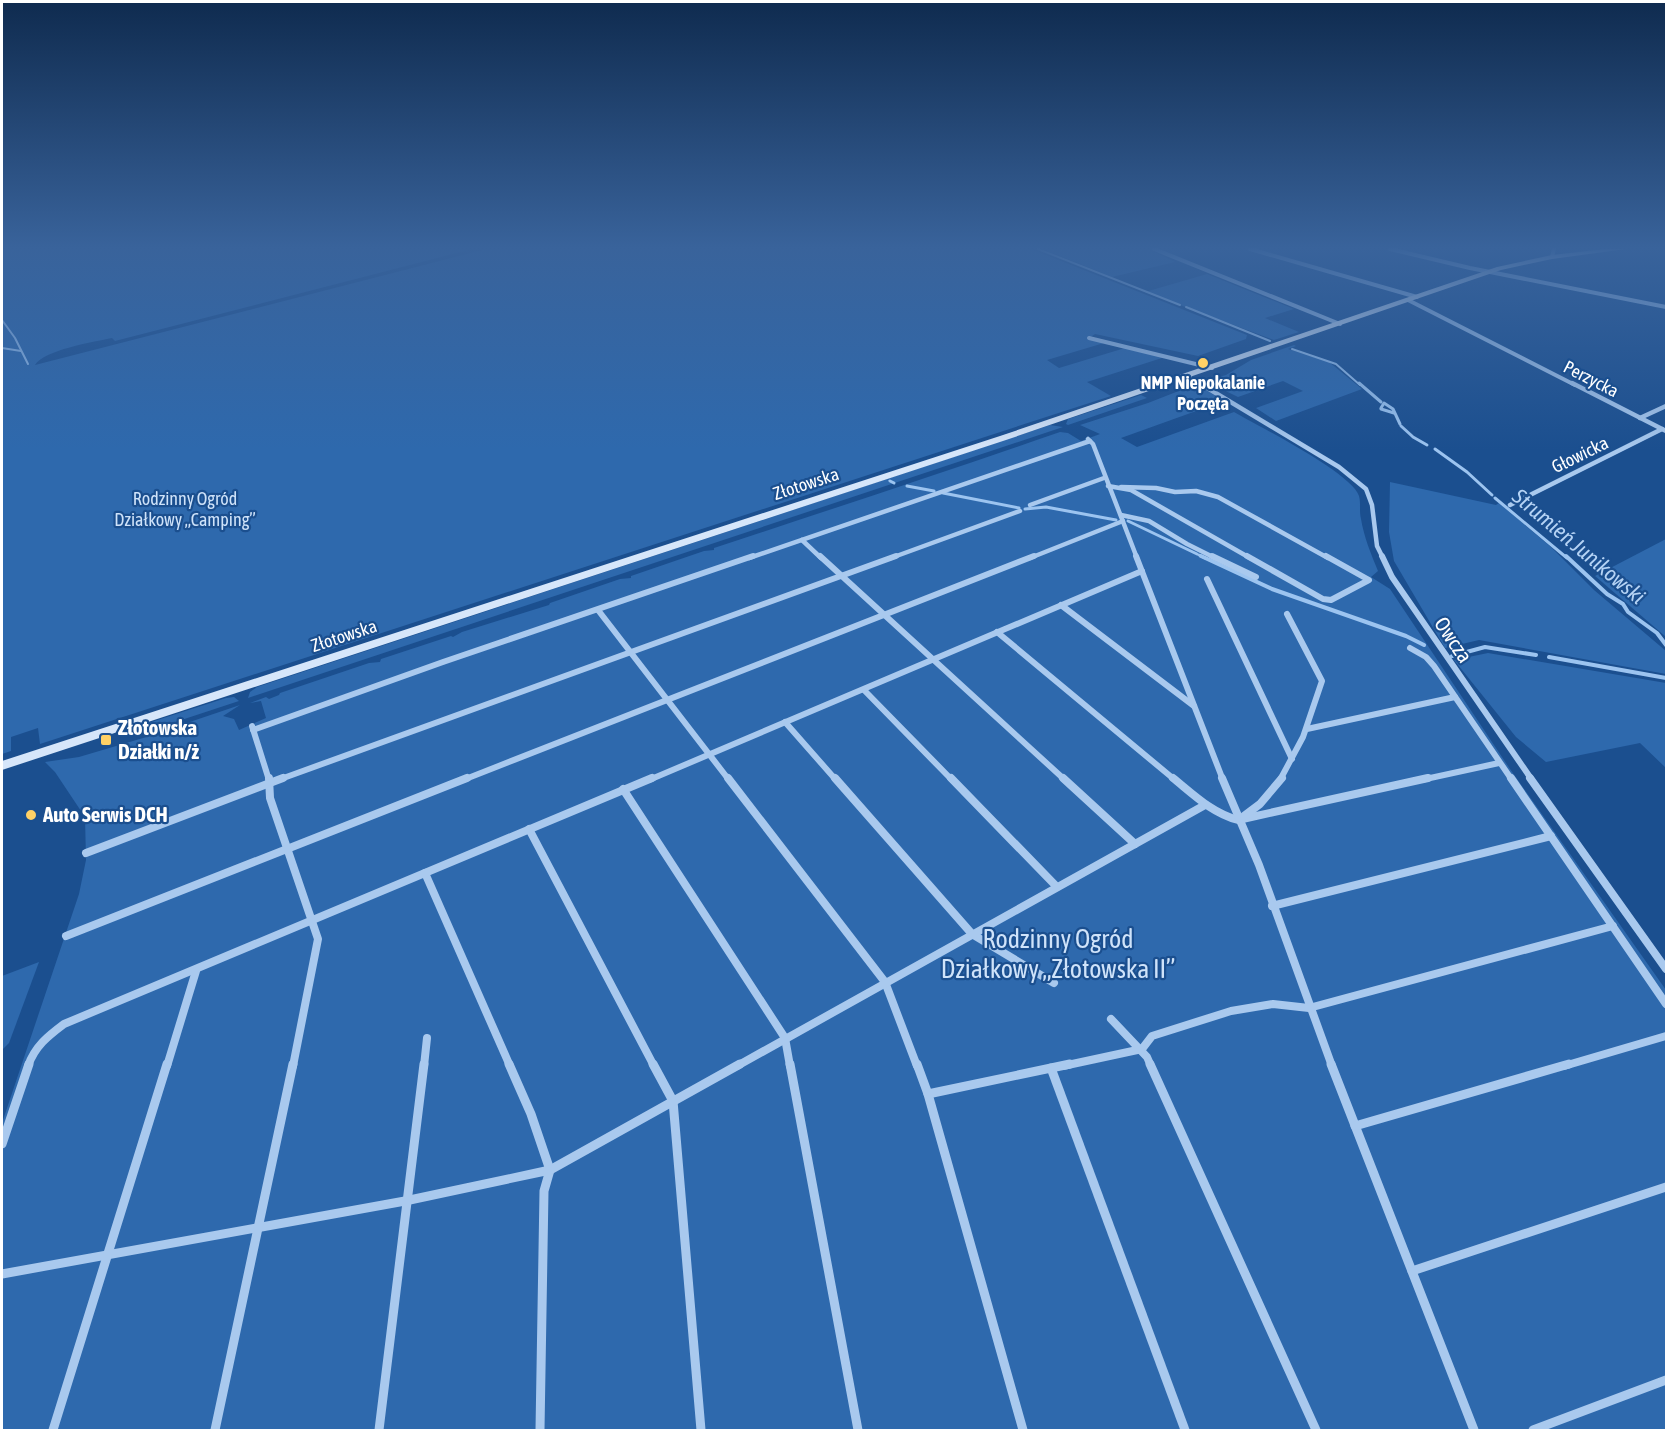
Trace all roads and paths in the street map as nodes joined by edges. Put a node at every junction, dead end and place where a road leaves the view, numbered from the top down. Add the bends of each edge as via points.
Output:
1 (1319, 316) edge
2 (1363, 316) edge
3 (1439, 316) edge
4 (1340, 324) junction
5 (1089, 338) dead end
6 (1212, 368) junction
7 (1187, 376) junction
8 (1666, 406) edge
9 (1640, 418) junction
10 (1664, 430) edge
11 (1106, 482) junction
12 (1121, 487) junction
13 (1510, 504) dead end
14 (1030, 505) dead end
15 (1020, 511) dead end
16 (1122, 518) junction
17 (802, 540) junction
18 (1142, 571) junction
19 (840, 575) junction
20 (1256, 577) dead end
21 (1207, 579) dead end
22 (1369, 580) junction
23 (1376, 580) dead end
24 (1060, 605) junction
25 (598, 610) junction
26 (1287, 614) dead end
27 (884, 615) junction
28 (997, 632) junction
29 (1410, 648) dead end
30 (632, 653) junction
31 (933, 659) junction
32 (864, 690) junction
33 (1455, 697) junction
34 (667, 699) junction
35 (1194, 706) junction
36 (785, 722) junction
37 (1307, 729) junction
38 (709, 753) junction
39 (1292, 759) junction
40 (1499, 763) junction
41 (2, 766) edge
42 (270, 783) junction
43 (623, 789) junction
44 (1205, 805) junction
45 (1238, 820) junction
46 (529, 829) junction
47 (1551, 836) junction
48 (1135, 844) junction
49 (288, 849) junction
50 (86, 853) dead end
51 (425, 873) junction
52 (1057, 887) junction
53 (1272, 906) junction
54 (311, 921) junction
55 (1613, 926) junction
56 (972, 934) junction
57 (66, 936) dead end
58 (1666, 969) edge
59 (196, 971) junction
60 (885, 982) junction
61 (1054, 983) dead end
62 (1666, 1004) edge
63 (1309, 1008) junction
64 (1112, 1019) dead end
65 (1666, 1036) edge
66 (427, 1038) dead end
67 (785, 1038) junction
68 (1142, 1049) junction
69 (1051, 1068) junction
70 (928, 1094) junction
71 (674, 1101) junction
72 (1355, 1125) junction
73 (2, 1144) edge
74 (550, 1170) junction
75 (1666, 1187) edge
76 (405, 1201) junction
77 (259, 1227) junction
78 (107, 1256) junction
79 (1412, 1271) junction
80 (2, 1274) edge
81 (1666, 1380) edge
82 (53, 1431) edge
83 (215, 1431) edge
84 (379, 1431) edge
85 (540, 1431) edge
86 (702, 1431) edge
87 (858, 1431) edge
88 (1023, 1431) edge
89 (1185, 1431) edge
90 (1316, 1431) edge
91 (1474, 1431) edge
92 (1533, 1431) edge

1 - 4 street
2 - 4 street, Złotowska
3 - 9 street, Perzycka
4 - 6 street, Złotowska
5 - 6 street
6 - 7 street, Złotowska
7 - 41 street, Złotowska
7 - 58 street, Owcza via 1328,460 1366,489 1372,504 1377,546 1392,577 1480,709
8 - 9 street
9 - 10 street, Perzycka
10 - 13 street, Głowicka
11 - 12 street
11 - 14 street
11 - 16 street
11 - 17 street via 1089,440
12 - 22 street via 1196,491 1218,497
12 - 22 street via 1323,599 1331,600
15 - 19 street
16 - 18 street
16 - 20 street via 1149,521
16 - 27 street
17 - 19 street
17 - 25 street
18 - 24 street
18 - 35 street
19 - 27 street
19 - 30 street
21 - 39 street
22 - 23 street
24 - 28 street
24 - 35 street
25 - 30 street
25 - 42 street via 252,728
26 - 37 street via 1322,681
27 - 31 street
27 - 34 street
28 - 31 street
28 - 44 street
29 - 33 street via 1426,657
30 - 34 street
30 - 42 street
31 - 32 street
31 - 48 street
32 - 36 street
32 - 52 street
33 - 37 street
33 - 40 street
34 - 38 street
34 - 49 street
35 - 45 street
36 - 38 street
36 - 56 street
37 - 39 street
38 - 43 street
38 - 60 street
39 - 45 street via 1288,772 1254,810
40 - 45 street
40 - 47 street
42 - 49 street via 270,798
42 - 50 street
43 - 46 street
43 - 67 street
44 - 45 street
44 - 48 street
45 - 53 street
46 - 51 street
46 - 71 street
47 - 53 street
47 - 55 street
48 - 52 street
49 - 54 street
49 - 57 street
51 - 54 street
51 - 74 street via 531,1114
52 - 56 street
53 - 63 street
54 - 59 street
54 - 77 street via 318,939
55 - 62 street
55 - 63 street
56 - 60 street
56 - 61 street
59 - 73 street via 64,1024 44,1039 33,1053
59 - 78 street
60 - 67 street
60 - 70 street
63 - 68 street via 1273,1004 1231,1011 1152,1036
63 - 72 street
64 - 68 street
65 - 72 street
66 - 76 street
67 - 71 street
67 - 87 street
68 - 69 street
68 - 90 street
69 - 70 street
69 - 89 street
70 - 88 street
71 - 74 street
71 - 86 street
72 - 79 street
74 - 76 street
74 - 85 street via 544,1191
75 - 79 street
76 - 77 street
76 - 84 street
77 - 78 street
77 - 83 street
78 - 80 street
78 - 82 street
79 - 91 street
81 - 92 street

